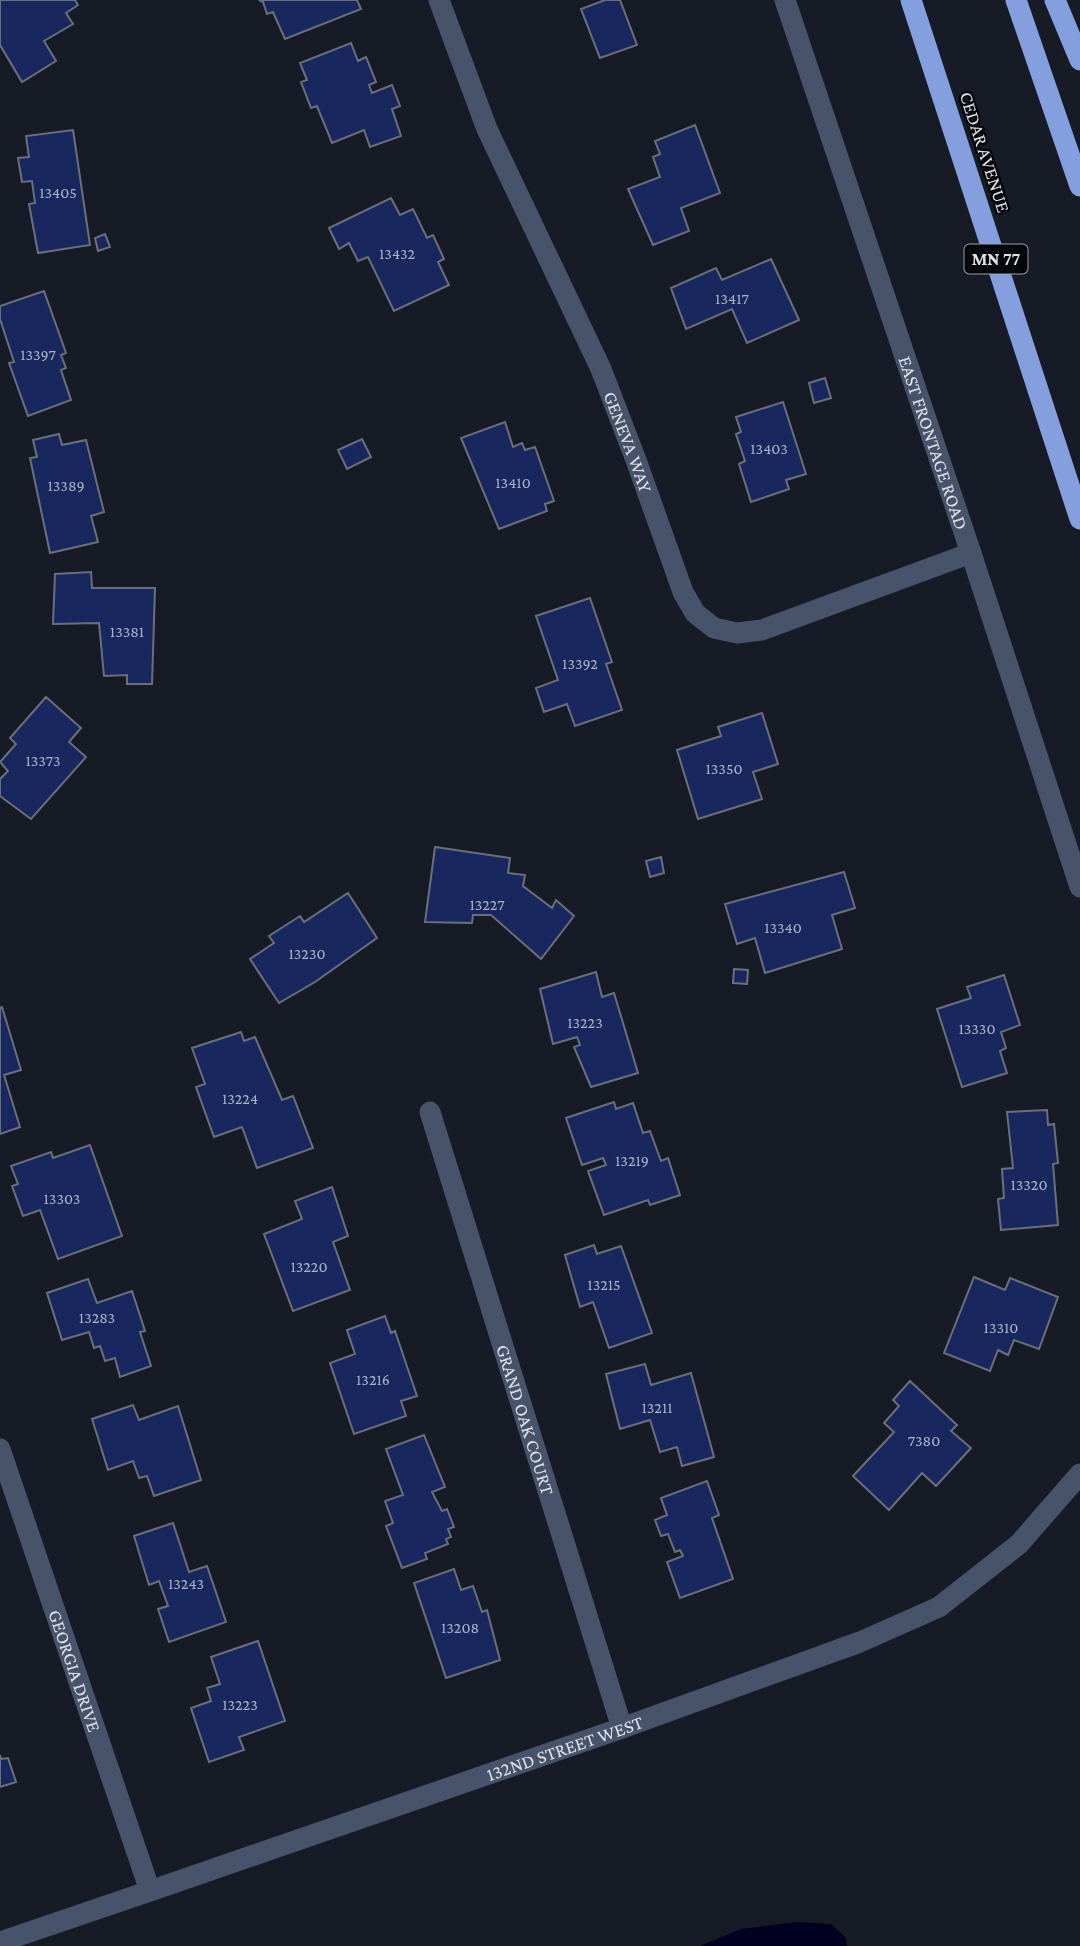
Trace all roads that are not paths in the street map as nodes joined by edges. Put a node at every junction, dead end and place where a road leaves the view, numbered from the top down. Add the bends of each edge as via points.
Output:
1 (439, 0) edge
2 (785, 0) edge
3 (911, 0) edge
4 (1016, 0) edge
5 (1055, 0) edge
6 (1080, 60) edge
7 (1080, 187) edge
8 (1080, 519) edge
9 (971, 553) junction
10 (1080, 887) edge
11 (430, 1112) dead end
12 (0, 1449) edge
13 (1080, 1474) edge
14 (622, 1728) junction
15 (150, 1891) junction
16 (11, 1941) edge

1 - 9 street, GENEVA WAY via 487,129 601,369 683,592 695,613 714,628 737,633 762,630
2 - 9 street, EAST FRONTAGE ROAD
3 - 8 highway, CEDAR AVENUE / MN 77
4 - 7 highway
5 - 6 highway
9 - 10 street, EAST FRONTAGE ROAD
11 - 14 street, GRAND OAK COURT
12 - 15 street, GEORGIA DRIVE
13 - 14 street, 132ND STREET WEST via 1019,1544 939,1607 860,1642
14 - 15 street, 132ND STREET WEST
15 - 16 street, 132ND STREET WEST

